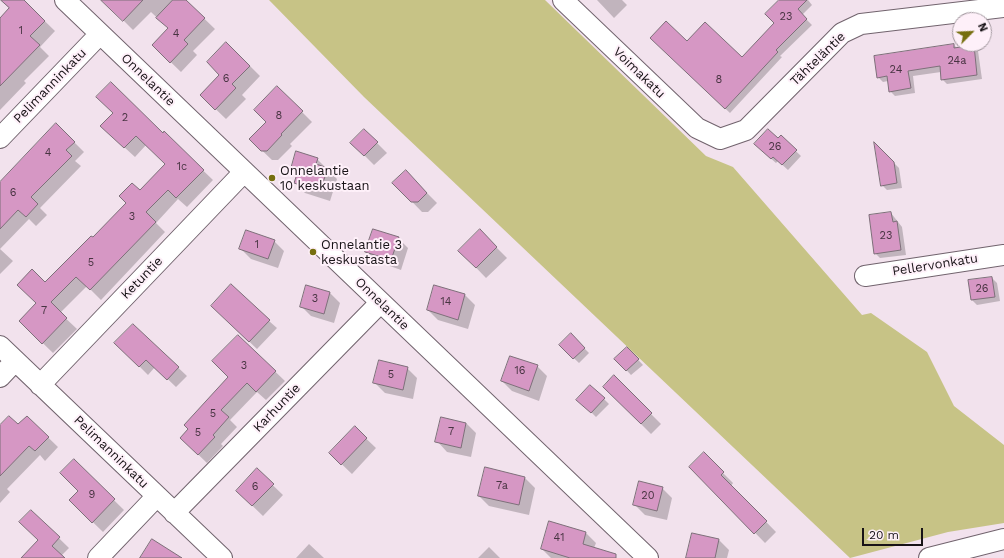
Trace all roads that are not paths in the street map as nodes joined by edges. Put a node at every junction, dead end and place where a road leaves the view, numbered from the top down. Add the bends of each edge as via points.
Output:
1 (65, 0) edge
2 (563, 0) edge
3 (1004, 7) edge
4 (100, 34) junction
5 (0, 138) edge
6 (720, 139) joint
7 (244, 172) junction
8 (1004, 254) edge
9 (865, 276) dead end
10 (380, 303) junction
11 (0, 346) edge
12 (15, 361) junction
13 (0, 377) edge
14 (40, 385) junction
15 (157, 496) junction
16 (174, 513) junction
17 (1004, 539) edge
18 (98, 558) edge
19 (222, 558) edge
20 (648, 558) edge
21 (929, 558) edge

1 - 4 street, Onnelantie
2 - 6 street, Voimakatu via 697,128
3 - 6 street, Tähteläntie via 861,24 842,32 746,130
4 - 5 street, Pelimanninkatu
4 - 7 street, Onnelantie
7 - 10 street, Onnelantie
7 - 14 street, Ketuntie
8 - 9 street, Pellervonkatu
10 - 16 street, Karhuntie
10 - 20 street, Onnelantie
11 - 12 street, Pelimanninkatu
12 - 13 street
12 - 14 street, Pelimanninkatu
14 - 15 street, Pelimanninkatu
15 - 16 street, Pelimanninkatu
15 - 18 street
16 - 19 street, Pelimanninkatu
17 - 21 street

